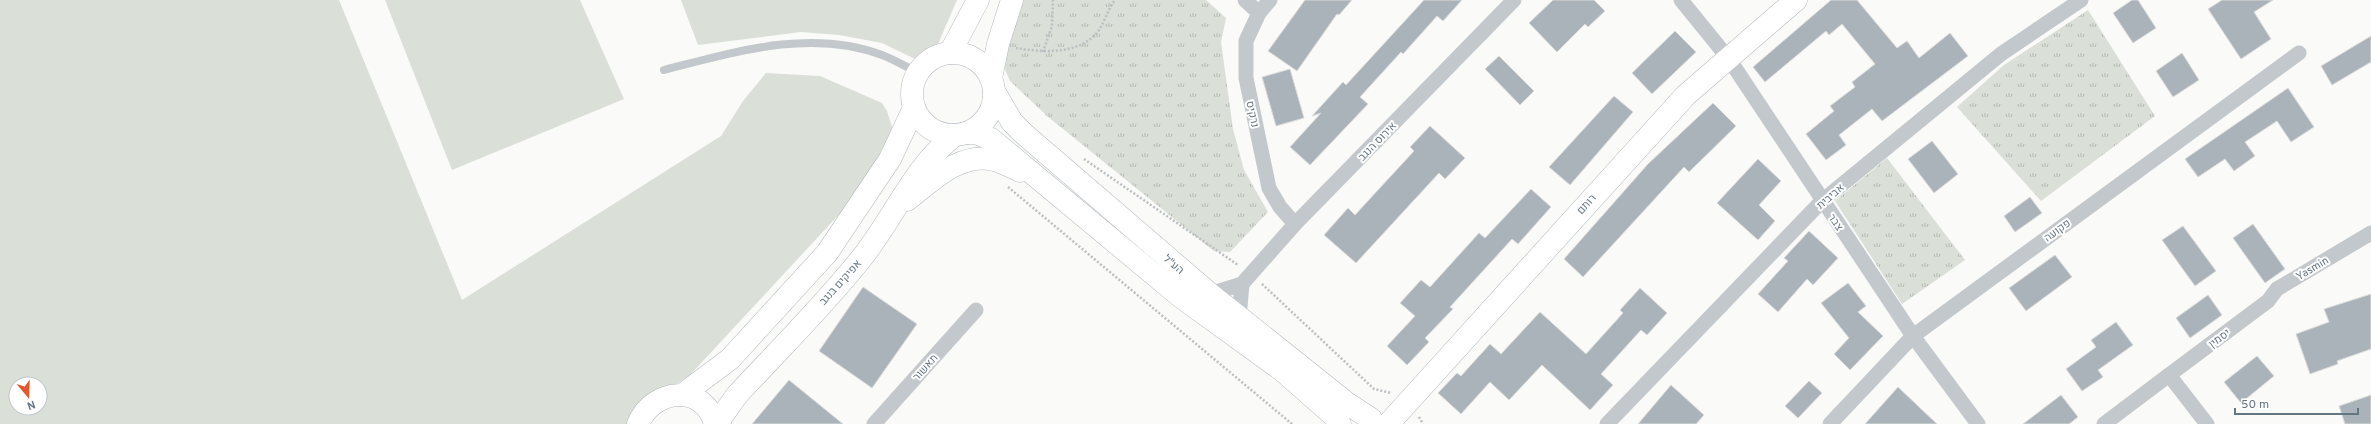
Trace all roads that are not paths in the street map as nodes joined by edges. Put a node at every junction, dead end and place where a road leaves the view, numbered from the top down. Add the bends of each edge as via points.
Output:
1 (978, 0) edge
2 (1012, 0) edge
3 (1245, 0) edge
4 (1270, 0) edge
5 (1514, 0) edge
6 (1681, 0) edge
7 (1796, 0) edge
8 (2081, 0) edge
9 (1259, 13) junction
10 (950, 53) junction
11 (2299, 53) dead end
12 (1729, 59) junction
13 (664, 70) dead end
14 (918, 72) junction
15 (993, 85) junction
16 (914, 108) junction
17 (961, 134) junction
18 (1046, 183) junction
19 (1822, 201) junction
20 (898, 207) junction
21 (1295, 224) junction
22 (2367, 239) edge
23 (1247, 279) junction
24 (1210, 294) junction
25 (2268, 301) joint
26 (976, 310) dead end
27 (1239, 318) junction
28 (1913, 336) junction
29 (2169, 375) junction
30 (682, 395) junction
31 (1378, 422) edge
32 (638, 424) edge
33 (715, 424) edge
34 (719, 424) edge
35 (874, 424) edge
36 (1340, 424) edge
37 (1607, 424) edge
38 (1830, 424) edge
39 (1978, 424) edge
40 (2104, 424) edge
41 (2207, 424) edge

1 - 10 street
2 - 15 street via 998,44
3 - 9 street
4 - 9 street, נרקיס
5 - 21 street, אירוס הנגב
6 - 12 street, צבר
7 - 12 street, רותם
8 - 19 street, אביבית via 2001,54
9 - 21 street, נרקיס via 1246,41 1246,78 1269,188 1280,207
10 - 14 street via 938,56
10 - 15 street via 975,59 984,67
11 - 28 street, פקועה
12 - 19 street, צבר
12 - 31 street, רותם via 1686,95 1410,398
13 - 14 lane via 742,50 816,43 843,45 881,55
14 - 16 street via 913,84
15 - 17 street via 993,104 988,117 978,127
15 - 24 street, הע"ל via 1012,122 1024,134
16 - 17 street via 920,119 930,128 942,134
16 - 30 street via 890,159 827,253 730,359
17 - 18 street, הע"ל via 976,133 991,139
17 - 20 street, אפיקים בנגב via 938,148 917,175
18 - 20 street via 993,159 965,161 952,167
18 - 36 street, הע"ל via 1180,297 1283,371
19 - 28 street, צבר
19 - 37 street, אביבית
20 - 34 street, אפיקים בנגב via 860,260 737,395
21 - 23 street, אירוס הנגב
22 - 25 street, Yasmin via 2277,289
23 - 24 street
23 - 27 street
24 - 27 street, הע"ל
25 - 29 street, יסמין
26 - 35 street, תאשור
27 - 31 street, הע"ל via 1348,404
28 - 38 street, פקועה
28 - 39 street, צבר
29 - 40 street, יסמין
29 - 41 street
30 - 32 street via 659,399 642,414
30 - 33 street via 695,399 706,407

